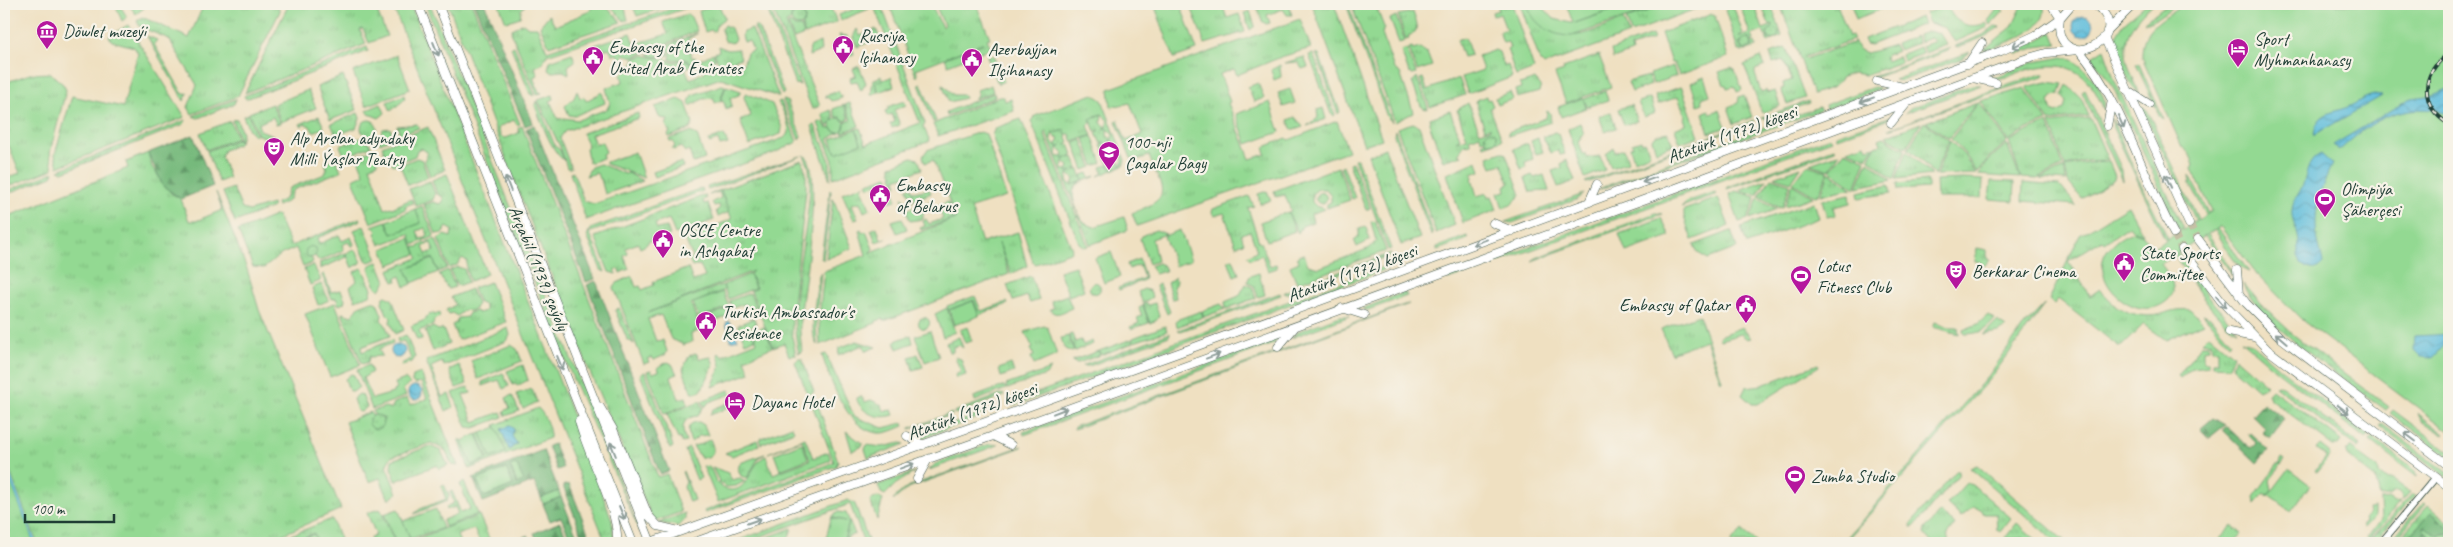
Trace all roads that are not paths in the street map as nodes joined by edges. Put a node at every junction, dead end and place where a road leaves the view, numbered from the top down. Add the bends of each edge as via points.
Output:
1 (418, 4) edge
2 (438, 4) edge
3 (2051, 4) edge
4 (2072, 4) edge
5 (2094, 4) edge
6 (2134, 4) edge
7 (2060, 18) junction
8 (2106, 34) junction
9 (1982, 43) dead end
10 (2079, 50) junction
11 (1968, 64) junction
12 (1973, 78) junction
13 (1877, 82) dead end
14 (1996, 83) dead end
15 (1903, 87) junction
16 (2126, 90) junction
17 (2112, 100) junction
18 (1908, 101) junction
19 (2149, 104) dead end
20 (1891, 123) dead end
21 (2107, 126) dead end
22 (1597, 184) dead end
23 (1589, 202) junction
24 (1493, 223) dead end
25 (2189, 224) tunnel mouth
26 (1512, 230) junction
27 (2174, 234) tunnel mouth
28 (2198, 239) tunnel mouth
29 (2182, 248) tunnel mouth
30 (2237, 270) dead end
31 (2240, 295) junction
32 (1342, 308) junction
33 (1364, 316) dead end
34 (1296, 326) junction
35 (2229, 332) dead end
36 (2254, 337) junction
37 (1278, 347) dead end
38 (589, 390) junction
39 (574, 399) junction
40 (907, 436) dead end
41 (993, 436) junction
42 (923, 445) junction
43 (1011, 445) dead end
44 (928, 459) junction
45 (2449, 466) edge
46 (2436, 477) junction
47 (917, 479) dead end
48 (2449, 487) edge
49 (682, 531) junction
50 (617, 543) edge
51 (633, 543) edge
52 (650, 543) edge
53 (692, 543) edge
54 (2381, 543) edge

1 -> 39 main road, Arçabil (1939) şaýoly
38 -> 2 main road, Arçabil (1939) şaýoly
3 - 7 main road
4 - 7 main road, Atatürk (1972) köçesi
5 - 8 main road via 2105,15
6 - 8 main road
7 - 10 main road via 2064,41
7 -> 11 main road, Atatürk (1972) köçesi via 2017,45
8 - 10 main road, Atatürk (1972) köçesi via 2094,48
8 - 16 main road
9 - 11 main road
10 - 12 main road, Atatürk (1972) köçesi via 2036,55
10 - 17 main road
11 - 15 main road, Atatürk (1972) köçesi
12 - 14 main road
12 - 18 main road, Atatürk (1972) köçesi
13 - 15 main road
15 -> 23 main road, Atatürk (1972) köçesi
16 - 19 main road
25 -> 16 main road
17 - 21 main road
17 -> 27 main road
18 - 20 main road
18 - 32 main road, Atatürk (1972) köçesi
22 - 23 main road
23 - 26 main road, Atatürk (1972) köçesi
24 - 26 main road
26 -> 42 main road, Atatürk (1972) köçesi
28 - 31 main road
29 -> 36 main road via 2216,296
30 - 31 main road
45 -> 31 main road via 2305,358 2261,319
32 - 33 main road
32 - 34 main road, Atatürk (1972) köçesi
34 - 37 main road
41 -> 34 main road, Atatürk (1972) köçesi
35 - 36 main road
36 -> 46 main road via 2290,369
38 - 49 main road via 613,429 648,515 658,526
52 -> 38 main road, Arçabil (1939) şaýoly
39 - 50 main road via 583,437 616,522
39 -> 51 main road, Arçabil (1939) şaýoly
40 - 42 main road
41 - 43 main road
41 - 44 main road, Atatürk (1972) köçesi
42 - 49 main road, Atatürk (1972) köçesi
44 - 47 main road
53 -> 44 main road, Atatürk (1972) köçesi
46 - 48 main road
46 - 54 street
49 - 52 main road, Atatürk (1972) köçesi

